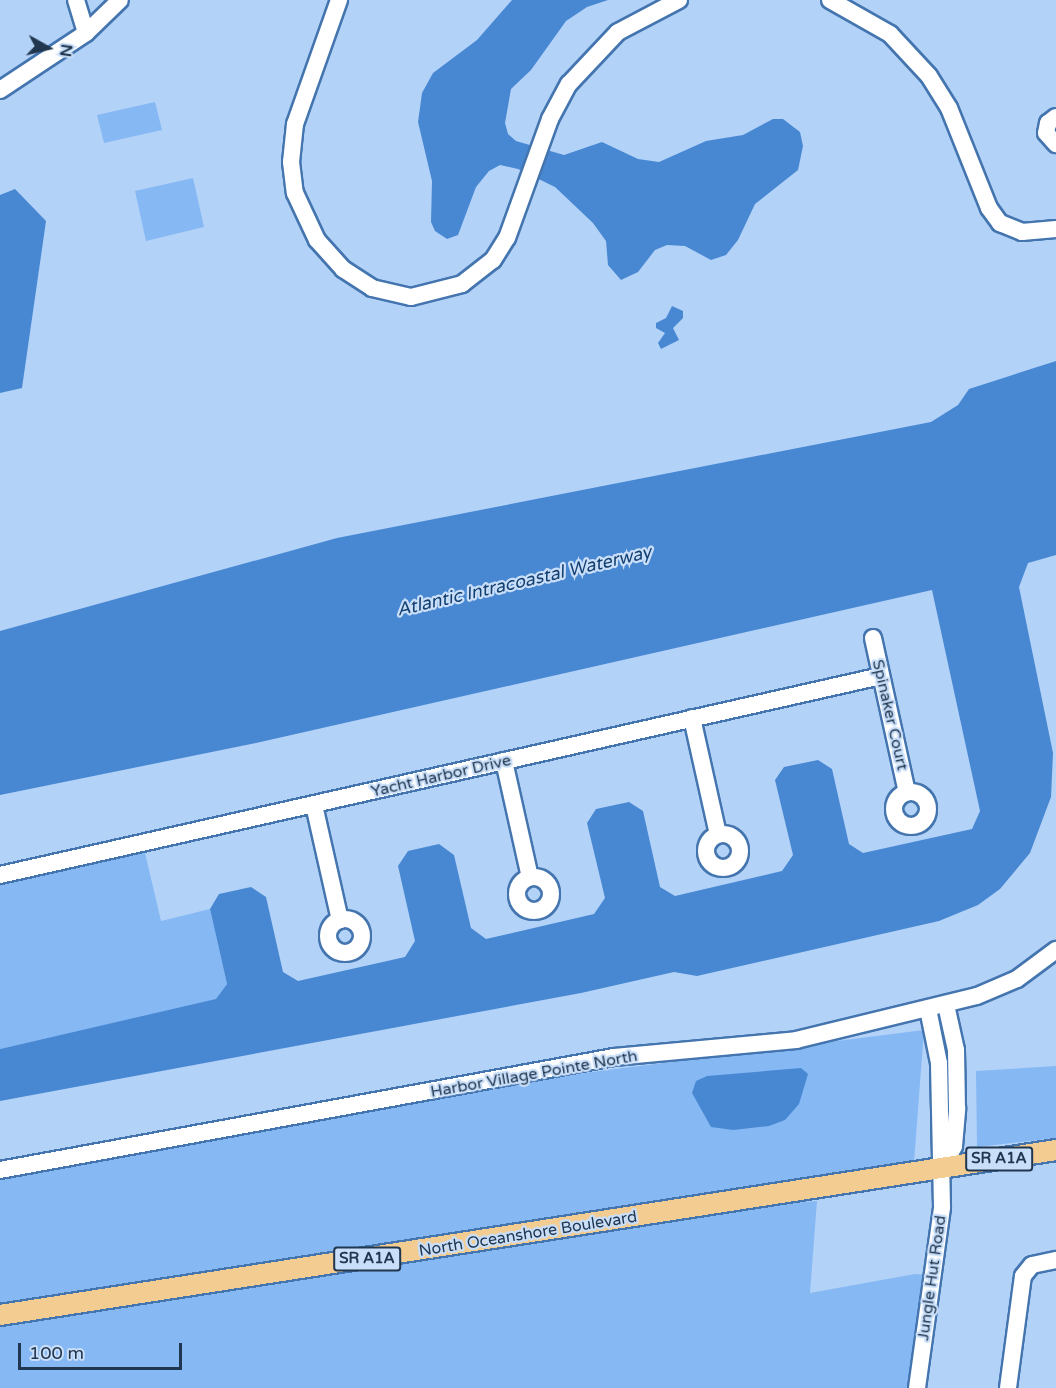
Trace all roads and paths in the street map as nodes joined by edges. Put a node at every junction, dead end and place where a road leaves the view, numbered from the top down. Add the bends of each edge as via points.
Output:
1 (76, 0) edge
2 (120, 0) edge
3 (339, 0) edge
4 (679, 0) edge
5 (830, 0) edge
6 (86, 33) junction
7 (0, 90) edge
8 (1056, 117) edge
9 (1056, 144) edge
10 (1056, 229) edge
11 (873, 638) dead end
12 (881, 676) junction
13 (692, 718) junction
14 (504, 761) junction
15 (907, 792) dead end
16 (314, 805) junction
17 (718, 834) dead end
18 (0, 874) edge
19 (530, 877) dead end
20 (340, 920) dead end
21 (1056, 950) edge
22 (946, 1005) junction
23 (928, 1009) junction
24 (1056, 1150) edge
25 (942, 1168) junction
26 (0, 1170) edge
27 (1056, 1260) edge
28 (0, 1315) edge
29 (917, 1388) edge
30 (1008, 1388) edge

1 - 6 street
2 - 6 street
3 - 4 street via 301,105 291,153 301,209 331,258 354,278 381,291 411,297 448,290 476,276 498,254 562,94 603,45 634,22
5 - 10 street via 890,34 926,71 949,108 989,208 1000,223 1022,232
6 - 7 street
8 - 9 street via 1048,123 1046,133
11 - 12 street, Spinaker Court
12 - 13 street, Yacht Harbor Drive
12 - 15 street, Spinaker Court
13 - 14 street, Yacht Harbor Drive
13 - 17 street
14 - 16 street, Yacht Harbor Drive
14 - 19 street
16 - 18 street, Yacht Harbor Drive
16 - 20 street
21 - 22 street, Harbor Village Pointe North via 1005,985
22 - 23 street, Harbor Village Pointe North
22 - 25 street via 956,1050 957,1108 954,1146
23 - 25 street, Jungle Hut Road via 938,1053
23 - 26 street, Harbor Village Pointe North via 796,1040 615,1058
24 - 25 main road, North Oceanshore Boulevard / SR A1A
25 - 28 main road, North Oceanshore Boulevard / SR A1A
25 - 29 street, Jungle Hut Road via 942,1207
27 - 30 street via 1026,1269

